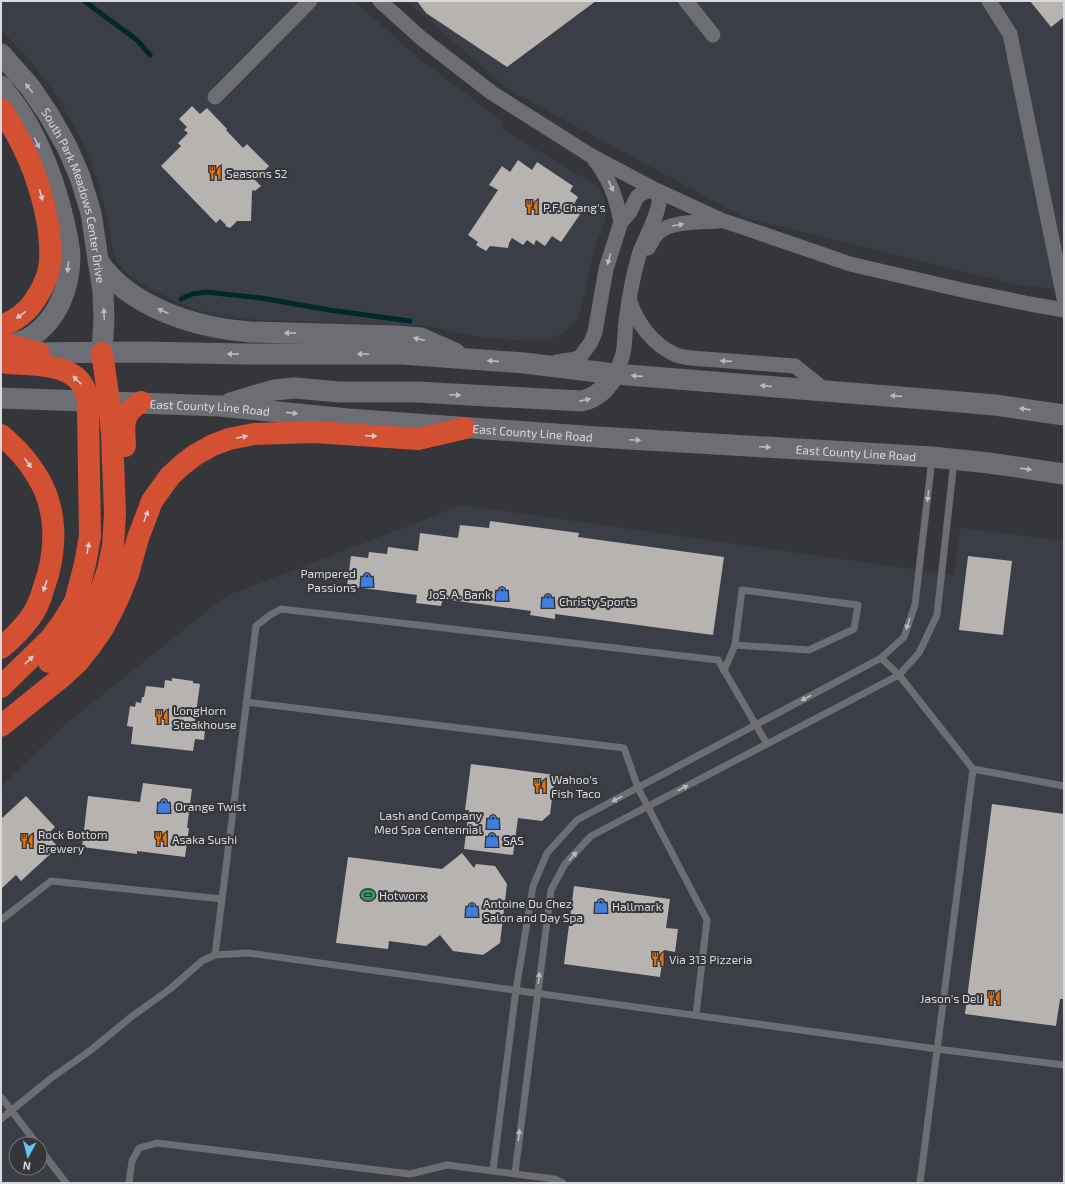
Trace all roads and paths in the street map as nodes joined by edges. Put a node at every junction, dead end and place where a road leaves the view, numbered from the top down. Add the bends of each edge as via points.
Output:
1 (310, 1) edge
2 (380, 1) edge
3 (686, 1) edge
4 (989, 1) edge
5 (713, 35) dead end
6 (1, 54) edge
7 (1, 86) edge
8 (215, 97) dead end
9 (1, 109) edge
10 (590, 155) junction
11 (654, 190) junction
12 (721, 220) junction
13 (620, 222) junction
14 (98, 261) junction
15 (635, 271) junction
16 (1064, 298) edge
17 (629, 299) junction
18 (1064, 310) edge
19 (3, 346) edge
20 (102, 352) junction
21 (39, 353) joint
22 (468, 359) junction
23 (524, 363) junction
24 (615, 374) junction
25 (826, 391) junction
26 (1, 398) edge
27 (88, 400) junction
28 (109, 401) junction
29 (142, 402) junction
30 (220, 406) junction
31 (1064, 415) edge
32 (465, 428) junction
33 (1, 436) edge
34 (932, 457) junction
35 (954, 460) junction
36 (1064, 474) edge
37 (735, 645) junction
38 (1, 648) edge
39 (881, 658) junction
40 (724, 671) junction
41 (899, 675) junction
42 (3, 699) edge
43 (246, 702) junction
44 (756, 725) junction
45 (1, 726) edge
46 (766, 744) junction
47 (974, 769) junction
48 (1064, 786) edge
49 (638, 788) junction
50 (647, 807) junction
51 (222, 899) junction
52 (1, 920) edge
53 (215, 955) junction
54 (516, 990) junction
55 (537, 993) junction
56 (696, 1015) junction
57 (938, 1049) junction
58 (1064, 1065) edge
59 (1, 1098) edge
60 (12, 1111) junction
61 (1, 1119) edge
62 (31, 1136) edge
63 (48, 1159) edge
64 (492, 1170) junction
65 (514, 1174) junction
66 (66, 1183) edge
67 (129, 1183) edge
68 (563, 1183) edge
69 (920, 1183) edge

1 - 8 street
2 - 10 street via 421,38 492,93
3 - 5 street
4 - 16 street via 1010,34
14 -> 6 main road, South Park Meadows Center Drive via 91,213 67,147 49,115
7 -> 19 main road, South Park Meadows Center Drive via 21,112 49,169 59,198 70,255 65,287 55,313 31,336
9 -> 19 highway via 34,170 43,198 50,241 48,273 42,291 25,312 8,324
10 - 11 street
10 -> 13 street via 610,183 616,198
11 - 12 street
11 - 13 street via 638,196 630,212
11 - 15 street via 659,203
15 -> 12 street via 654,237 665,228 691,222
12 - 18 street via 850,264
13 -> 23 street via 606,269 591,342 576,359
20 -> 14 main road, South Park Meadows Center Drive via 103,292
22 -> 14 main road via 421,338 234,331 201,325 138,298 117,283
15 - 17 street
17 - 24 street via 624,349
25 -> 17 street via 795,366 678,356 662,348 645,330 632,310
19 - 21 highway
27 -> 19 highway via 81,383 74,376 49,366 8,363
20 - 21 main road
22 -> 20 main road via 402,354
20 - 28 highway
23 -> 22 main road
23 - 24 main road
25 -> 24 main road
30 -> 24 main road via 274,390 295,388 581,401 598,395
31 -> 25 main road via 995,405
26 - 27 main road, East County Line Road
27 - 28 main road, East County Line Road
42 -> 27 highway via 62,623 75,602 90,536
28 - 29 main road, East County Line Road
28 - 42 highway via 115,513 113,546 101,590 83,624 55,656
29 - 30 main road, East County Line Road
29 - 42 highway via 130,410 125,420 128,513 126,547 103,606 80,641 65,658 43,678
30 -> 32 main road, East County Line Road
32 -> 34 main road, East County Line Road
45 -> 32 highway via 63,676 90,647 117,600 152,501 170,476 199,453 229,439 254,434 314,432 418,439
33 -> 38 highway via 18,450 38,476 48,500 54,534 47,580 38,605 22,629
34 - 35 main road, East County Line Road
34 -> 39 lane via 915,605 904,636
35 -> 36 main road, East County Line Road
35 - 41 lane via 937,615 919,654
37 - 37 lane via 808,650 854,629 858,605 742,590
37 - 40 lane
39 - 41 lane
39 -> 44 lane
40 - 43 lane via 718,660 281,609 256,626
40 - 44 lane
41 - 46 lane
41 - 47 lane
43 - 49 lane via 624,748
43 - 51 lane
44 - 46 lane
44 - 49 lane
50 -> 46 lane
47 - 48 lane
47 - 57 lane
49 - 50 lane
49 -> 54 lane via 577,820 547,853 533,886
55 -> 50 lane via 551,890 565,864 591,836
50 - 56 lane via 707,920
51 - 52 lane via 50,880
51 - 53 lane
53 - 54 lane via 248,953
53 - 60 lane via 202,961 170,989
54 - 55 lane
54 - 64 lane
55 - 56 lane
65 -> 55 lane
56 - 57 lane
57 - 58 lane
57 - 69 lane
59 - 60 lane
60 - 61 lane
60 - 62 lane
63 - 66 lane
64 - 65 lane
64 - 67 lane via 447,1165 410,1174 157,1143 139,1148 132,1161
65 - 68 lane via 554,1179

